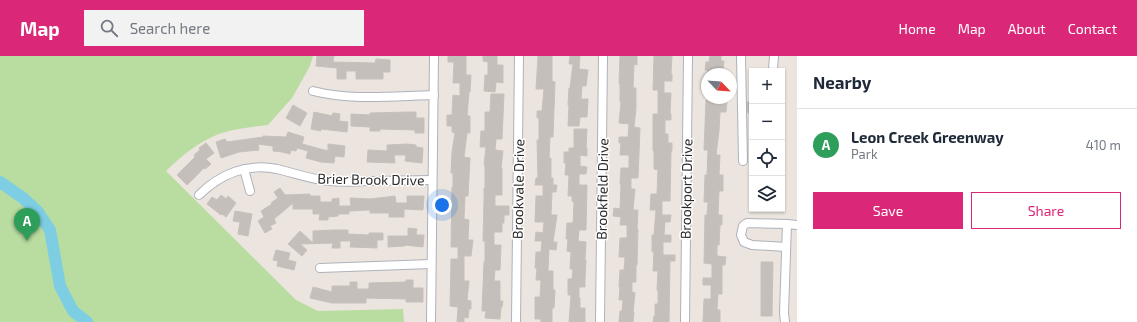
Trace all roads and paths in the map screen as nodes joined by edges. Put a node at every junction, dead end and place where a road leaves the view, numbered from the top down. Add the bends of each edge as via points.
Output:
1 (434, 56) edge
2 (519, 56) edge
3 (603, 56) edge
4 (688, 56) edge
5 (741, 56) edge
6 (774, 56) edge
7 (773, 68) edge
8 (313, 91) dead end
9 (434, 95) junction
10 (743, 161) dead end
11 (244, 169) junction
12 (432, 180) junction
13 (250, 191) dead end
14 (199, 196) dead end
15 (787, 224) junction
16 (797, 225) edge
17 (786, 247) junction
18 (431, 264) junction
19 (320, 268) dead end
20 (431, 322) edge
21 (516, 322) edge
22 (600, 322) edge
23 (685, 322) edge
24 (785, 322) edge

1 - 9 street
2 - 21 street, Brookvale Drive
3 - 22 street, Brookfield Drive
4 - 23 street, Brookport Drive
5 - 10 street
6 - 7 street
8 - 9 street via 333,96 355,97
9 - 12 street
11 - 12 street, Brier Brook Drive via 269,168 328,181
11 - 13 street
11 - 14 street, Brier Brook Drive via 220,178
12 - 18 street
15 - 16 street
15 - 17 street
15 - 17 street via 747,223 743,226 741,235 744,242 752,245
17 - 24 street
18 - 19 street
18 - 20 street

